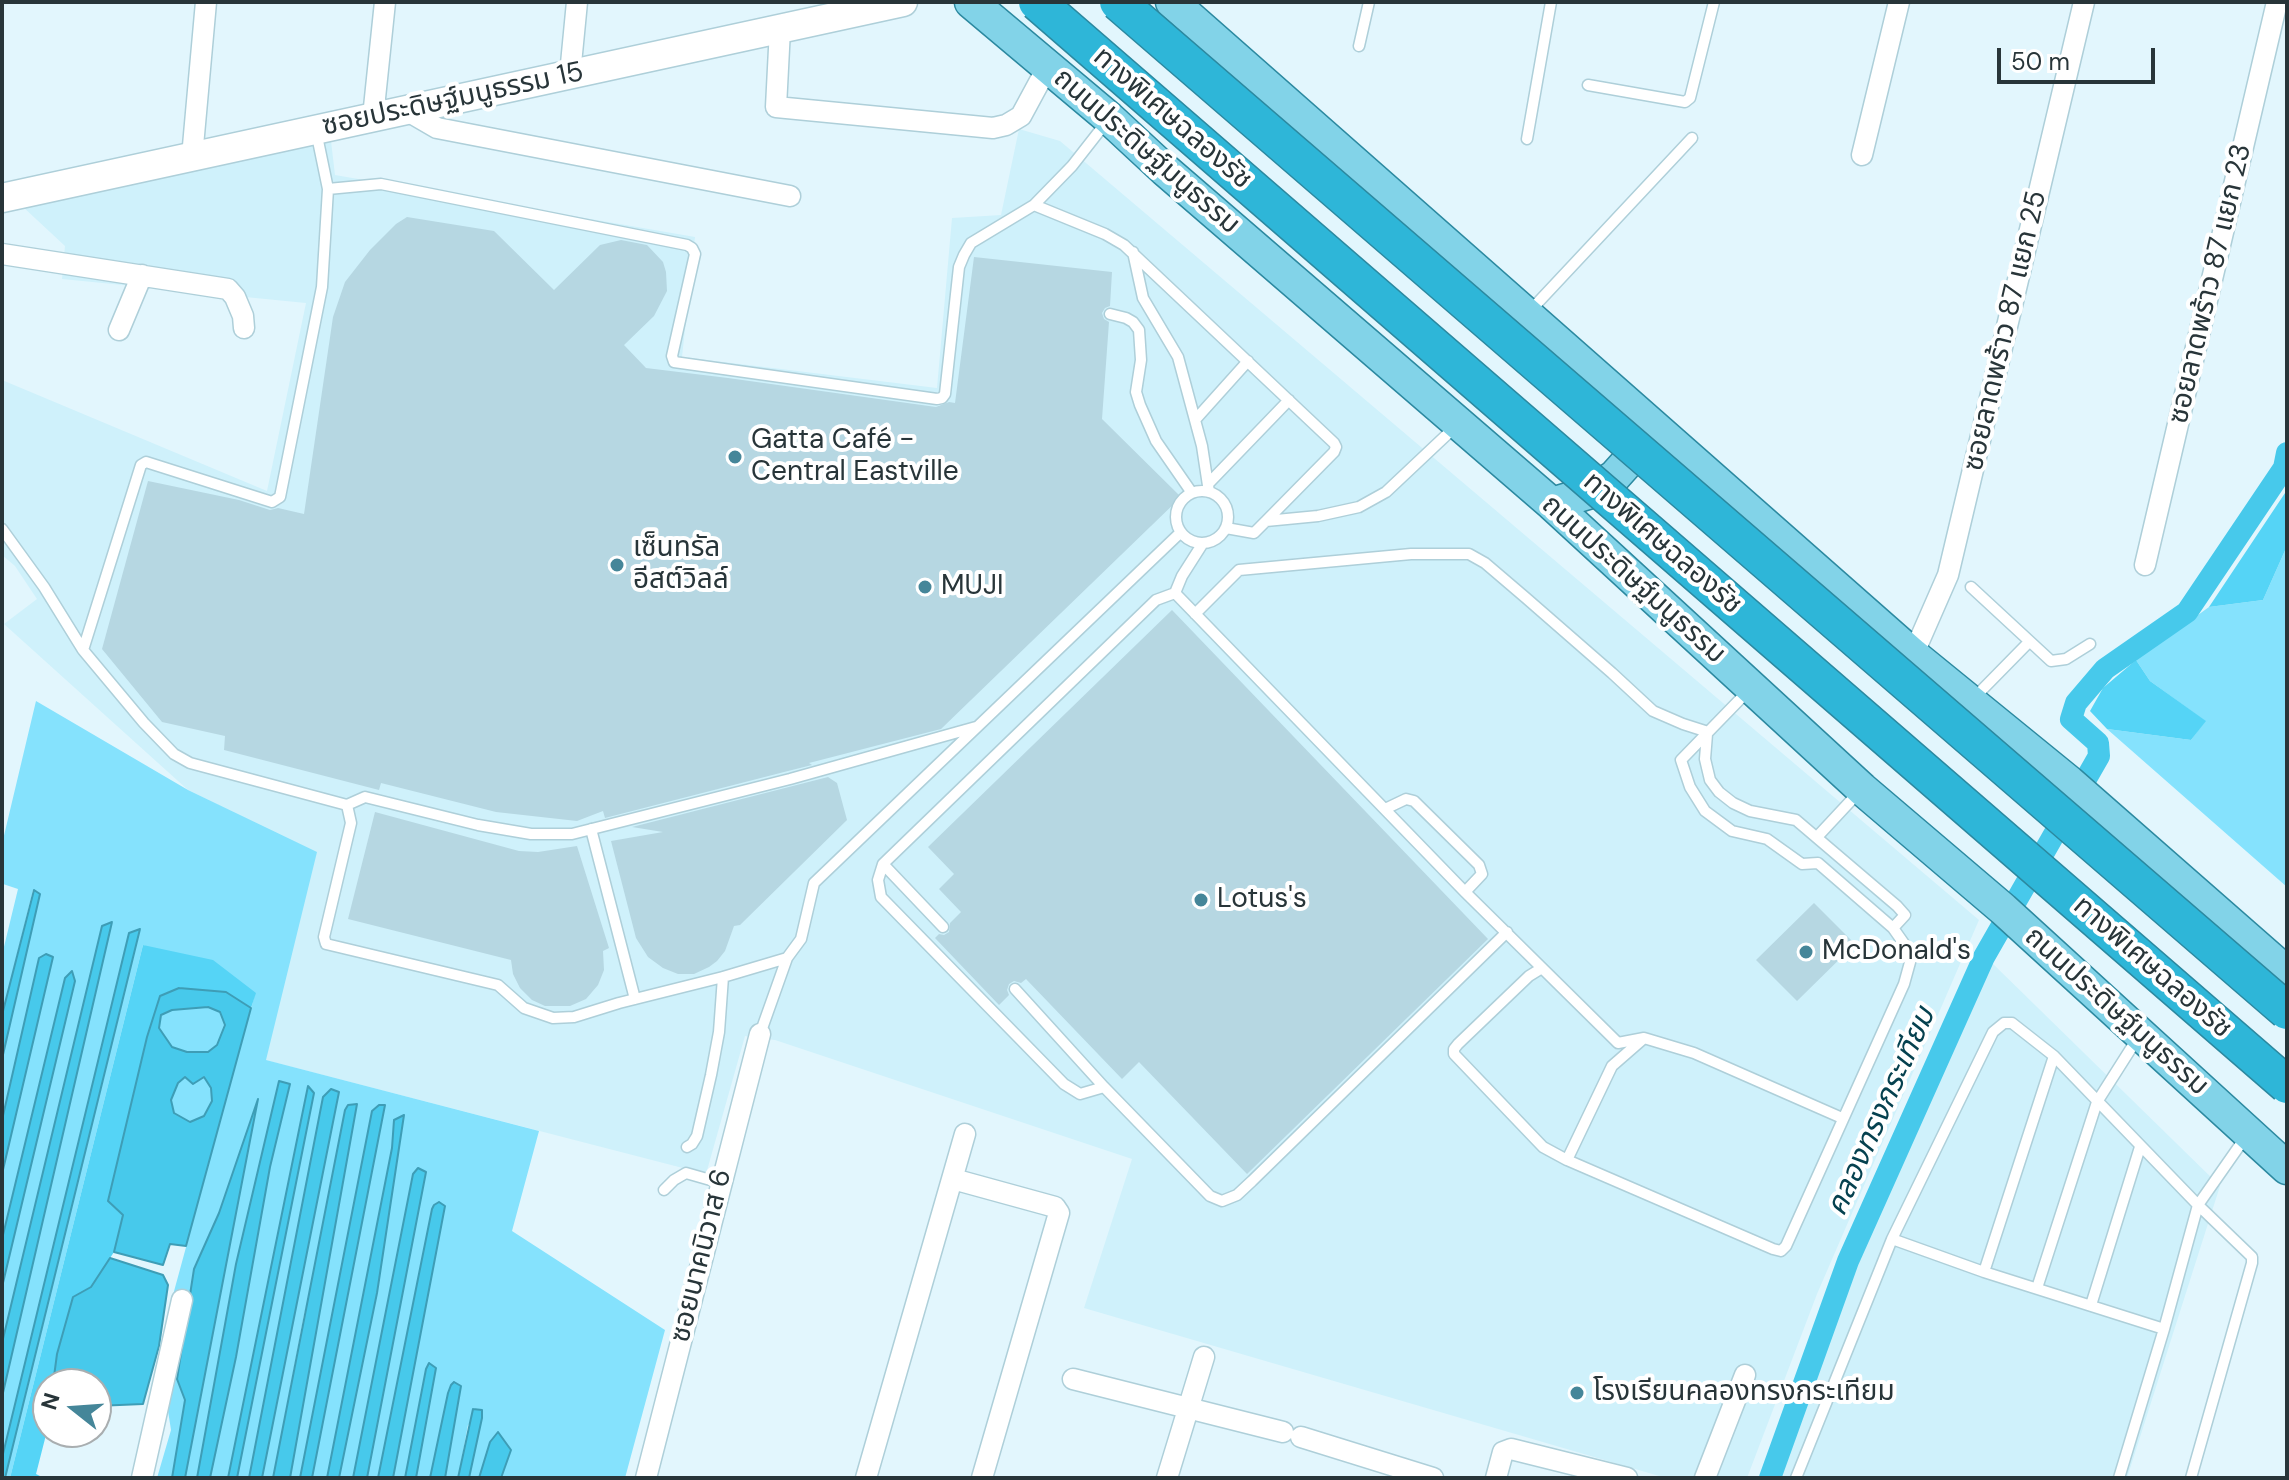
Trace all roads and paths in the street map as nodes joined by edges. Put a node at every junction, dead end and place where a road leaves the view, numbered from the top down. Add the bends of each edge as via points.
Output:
1 (206, 2) edge
2 (385, 2) edge
3 (577, 2) edge
4 (903, 2) edge
5 (971, 2) edge
6 (1037, 2) edge
7 (1118, 2) edge
8 (1172, 2) edge
9 (1369, 2) edge
10 (1551, 2) edge
11 (1714, 2) edge
12 (1899, 2) edge
13 (2084, 2) edge
14 (2277, 2) edge
15 (780, 29) junction
16 (1359, 46) dead end
17 (1048, 66) junction
18 (570, 74) junction
19 (1588, 85) dead end
20 (406, 110) junction
21 (373, 117) junction
22 (1109, 118) junction
23 (316, 129) junction
24 (1692, 138) dead end
25 (1527, 139) dead end
26 (1862, 155) dead end
27 (192, 157) junction
28 (328, 189) junction
29 (790, 196) dead end
30 (2, 198) edge
31 (1034, 205) junction
32 (1133, 252) junction
33 (2, 254) edge
34 (142, 275) junction
35 (1110, 314) dead end
36 (1528, 314) junction
37 (244, 328) dead end
38 (119, 330) dead end
39 (1248, 361) junction
40 (1289, 400) junction
41 (1627, 401) junction
42 (1195, 420) junction
43 (1458, 425) junction
44 (1694, 461) junction
45 (1208, 488) junction
46 (1192, 493) junction
47 (1552, 504) junction
48 (1266, 521) junction
49 (1226, 528) junction
50 (2, 529) edge
51 (1181, 532) junction
52 (1203, 543) junction
53 (2145, 565) dead end
54 (1621, 567) junction
55 (1971, 587) dead end
56 (1175, 593) junction
57 (1195, 614) junction
58 (2029, 642) junction
59 (2090, 644) dead end
60 (83, 650) junction
61 (1913, 655) junction
62 (1751, 688) junction
63 (1970, 702) junction
64 (978, 726) junction
65 (1708, 732) junction
66 (1862, 789) junction
67 (347, 805) junction
68 (1385, 809) junction
69 (591, 829) junction
70 (1817, 837) junction
71 (883, 864) junction
72 (1465, 892) junction
73 (943, 927) dead end
74 (1893, 928) junction
75 (1507, 932) junction
76 (787, 958) junction
77 (1542, 968) junction
78 (2287, 973) edge
79 (723, 977) junction
80 (1015, 989) dead end
81 (635, 999) junction
82 (2287, 1011) edge
83 (760, 1034) joint
84 (2140, 1035) junction
85 (1644, 1038) junction
86 (2054, 1056) junction
87 (2287, 1085) edge
88 (1104, 1087) junction
89 (2097, 1102) junction
90 (1842, 1118) junction
91 (2248, 1133) junction
92 (965, 1134) dead end
93 (687, 1147) dead end
94 (2140, 1147) junction
95 (1567, 1160) junction
96 (2287, 1168) edge
97 (953, 1179) junction
98 (721, 1183) junction
99 (664, 1190) dead end
100 (2198, 1205) junction
101 (1892, 1239) junction
102 (1984, 1272) junction
103 (2037, 1288) junction
104 (182, 1300) dead end
105 (2091, 1305) junction
106 (2164, 1329) junction
107 (1204, 1357) dead end
108 (1745, 1375) dead end
109 (1073, 1379) dead end
110 (1190, 1407) junction
111 (142, 1478) edge
112 (646, 1478) edge
113 (866, 1478) edge
114 (982, 1478) edge
115 (1167, 1478) edge
116 (1433, 1478) edge
117 (1496, 1478) edge
118 (1627, 1478) edge
119 (1705, 1478) edge
120 (1796, 1478) edge
121 (2119, 1478) edge
122 (2191, 1478) edge

1 - 27 street
2 - 21 street
3 - 18 street
4 - 15 street, ซอยประดิษฐ์มนูธรรม 15
5 - 17 main road, ถนนประดิษฐ์มนูธรรม
6 - 87 highway, ทางพิเศษฉลองรัช, bridge
7 - 82 highway, ทางพิเศษฉลองรัช, bridge
8 - 36 main road
9 - 16 lane
10 - 25 lane
11 - 19 lane via 1685,102
12 - 26 street
13 - 61 street, ซอยลาดพร้าว 87 แยก 25 via 1948,575
14 - 53 street, ซอยลาดพร้าว 87 แยก 23
15 - 17 street via 776,107 993,128 1021,116
15 - 18 street, ซอยประดิษฐ์มนูธรรม 15
17 - 22 main road, ถนนประดิษฐ์มนูธรรม
18 - 20 street, ซอยประดิษฐ์มนูธรรม 15
20 - 21 street, ซอยประดิษฐ์มนูธรรม 15
20 - 29 street via 437,128
21 - 23 street, ซอยประดิษฐ์มนูธรรม 15
22 - 31 lane
22 - 43 main road, ถนนประดิษฐ์มนูธรรม
23 - 27 street, ซอยประดิษฐ์มนูธรรม 15
23 - 28 lane
24 - 36 lane
27 - 30 street, ซอยประดิษฐ์มนูธรรม 15
28 - 31 lane via 381,184 687,245 695,254 674,362 937,399 945,394 964,255 971,243
28 - 60 lane via 322,287 280,497 272,502 146,462 141,465
31 - 32 lane via 1105,234
32 - 39 lane
32 - 42 lane via 1143,298 1178,357
33 - 34 street
34 - 37 street via 228,289
34 - 38 street
35 - 46 lane via 1126,318 1139,330 1140,405 1156,441
36 - 41 main road
39 - 40 lane
39 - 42 lane
40 - 45 lane
40 - 48 lane via 1336,447
41 - 44 main road
41 - 47 main road via 1639,435 1632,457 1591,492
42 - 45 lane
43 - 47 main road, ถนนประดิษฐ์มนูธรรม
43 - 48 lane via 1372,501 1341,512
44 - 54 main road via 1656,468 1627,495 1618,520
44 - 61 main road
45 - 46 lane
45 - 49 lane via 1226,506
46 - 51 lane via 1177,510
47 - 54 main road, ถนนประดิษฐ์มนูธรรม
48 - 49 lane via 1254,533
49 - 52 lane via 1217,539
50 - 60 lane
51 - 52 lane
51 - 64 lane
52 - 56 lane
54 - 62 main road, ถนนประดิษฐ์มนูธรรม
55 - 58 lane
56 - 57 lane
56 - 71 lane via 1156,600
57 - 65 lane via 1239,570 1411,554 1469,554 1653,711
57 - 68 lane
58 - 59 lane via 2056,661
58 - 63 lane
60 - 67 lane via 174,754 190,763
61 - 63 main road
62 - 65 lane
62 - 66 main road, ถนนประดิษฐ์มนูธรรม
63 - 78 main road
64 - 69 lane
64 - 76 lane via 814,883 801,939
65 - 70 lane via 1705,759 1719,792 1750,811 1796,820
65 - 74 lane via 1681,760 1705,811 1732,831 1767,839 1802,864 1818,863
66 - 70 lane
66 - 84 main road, ถนนประดิษฐ์มนูธรรม
67 - 69 lane via 365,797 531,834
67 - 81 lane via 351,823 326,944 498,985 524,1008 553,1018
68 - 72 lane
68 - 72 lane via 1406,799 1414,801 1479,865 1482,874
69 - 81 lane
70 - 74 lane via 1905,915
71 - 73 lane
71 - 88 lane via 878,880 881,897 1064,1084 1080,1094
72 - 75 lane
74 - 90 lane via 1912,955 1908,970
75 - 77 lane
75 - 88 lane via 1237,1195 1222,1201 1210,1196
76 - 79 lane
76 - 83 lane
77 - 85 lane via 1618,1043
77 - 95 lane via 1454,1052 1525,1130
79 - 81 lane
79 - 93 lane via 711,1075 697,1136
80 - 88 lane
83 - 98 street, ซอยนาคนิวาส 6
84 - 89 lane
84 - 91 main road, ถนนประดิษฐ์มนูธรรม
85 - 90 lane via 1694,1053
85 - 95 lane via 1612,1066
86 - 89 lane
86 - 101 lane via 2012,1023 1999,1025
86 - 102 lane
89 - 94 lane
89 - 103 lane
90 - 95 lane via 1781,1251
91 - 96 main road, ถนนประดิษฐ์มนูธรรม
91 - 100 lane
92 - 97 street
94 - 100 lane
94 - 105 lane
97 - 113 street
97 - 114 street via 1055,1207 1059,1213
98 - 99 lane via 686,1173
98 - 112 street, ซอยนาคนิวาส 6
100 - 106 lane
100 - 122 lane via 2248,1252 2252,1263
101 - 102 lane
101 - 120 lane
102 - 103 lane
103 - 105 lane
104 - 111 street
105 - 106 lane
106 - 121 lane
107 - 110 street
108 - 119 street
109 - 110 street
110 - 115 street
110 - 116 street
117 - 118 street via 1506,1449

